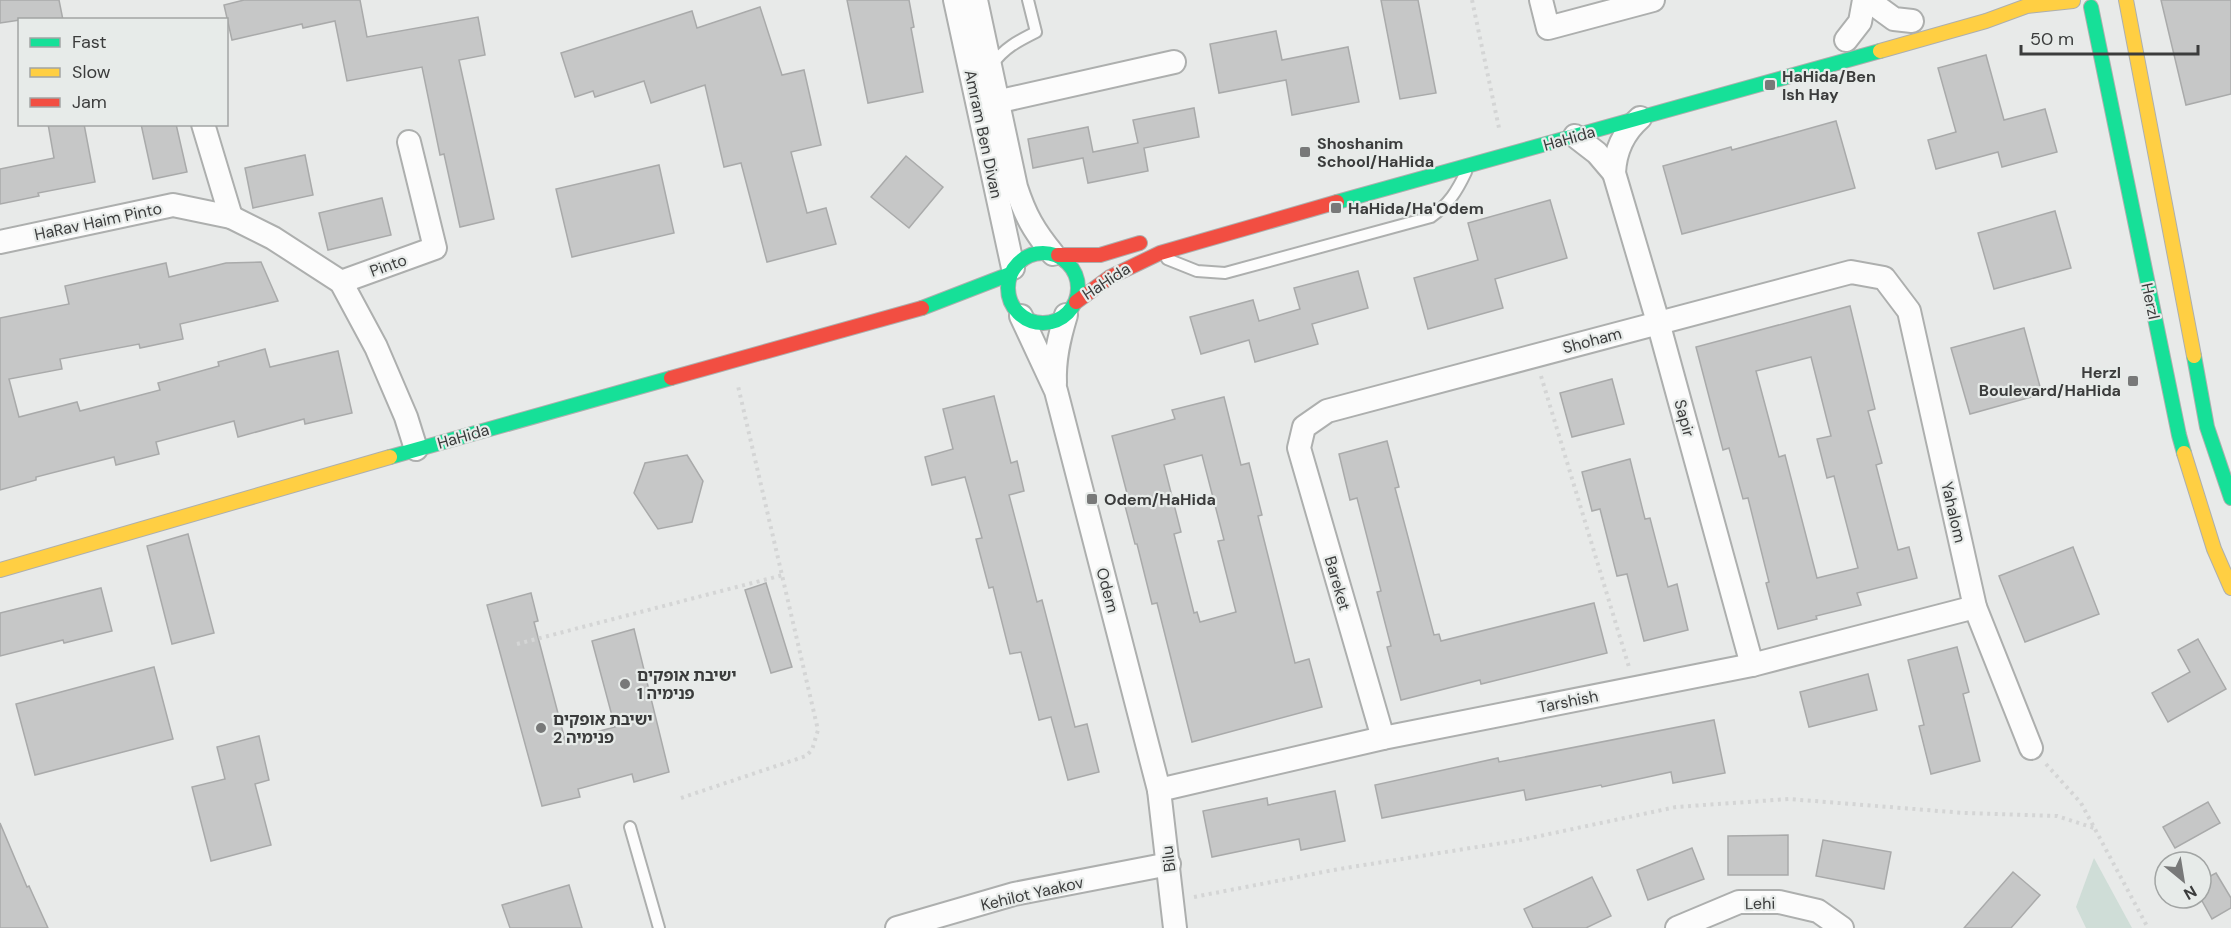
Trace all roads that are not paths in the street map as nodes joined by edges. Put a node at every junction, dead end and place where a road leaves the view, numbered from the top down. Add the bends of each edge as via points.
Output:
1 (955, 0) edge
2 (976, 0) edge
3 (1028, 0) edge
4 (1541, 0) edge
5 (1653, 0) edge
6 (1866, 0) edge
7 (2072, 0) edge
8 (2126, 0) edge
9 (2091, 7) junction
10 (1916, 20) joint
11 (1840, 42) joint
12 (1174, 62) dead end
13 (990, 69) junction
14 (996, 102) junction
15 (1640, 118) junction
16 (204, 126) edge
17 (1575, 136) junction
18 (409, 142) dead end
19 (1469, 165) junction
20 (1614, 173) junction
21 (231, 217) junction
22 (1154, 238) dead end
23 (0, 242) edge
24 (1056, 254) junction
25 (1156, 254) junction
26 (1012, 271) junction
27 (1884, 278) joint
28 (341, 282) junction
29 (926, 307) junction
30 (1071, 308) junction
31 (1017, 311) junction
32 (1658, 322) junction
33 (1056, 391) junction
34 (1304, 427) joint
35 (416, 449) junction
36 (2231, 498) edge
37 (0, 570) edge
38 (2231, 588) edge
39 (1975, 607) junction
40 (1752, 665) junction
41 (1383, 738) junction
42 (2031, 748) road end
43 (1160, 790) junction
44 (630, 827) dead end
45 (1169, 864) junction
46 (659, 928) edge
47 (897, 928) edge
48 (1175, 928) edge
49 (1677, 928) edge
50 (1842, 928) edge

1 - 26 street, Amram Ben Divan
2 - 13 street, Amram Ben Divan
3 - 13 lane via 1036,33 1001,53
4 - 5 street via 1548,28
6 - 10 street via 1894,19
6 - 11 street via 1860,22
7 - 9 street
7 - 15 street, HaHida via 2027,6 1986,21
8 - 9 street via 2109,7
8 - 36 street, Herzl via 2207,426
9 - 38 street, Herzl via 2179,435 2214,549
10 - 11 street
12 - 14 street, Amram Ben Divan
13 - 14 street, Amram Ben Divan
14 - 24 street, Amram Ben Divan via 1026,216
15 - 17 street, HaHida
15 - 20 street, Sapir via 1621,141
16 - 21 street
17 - 19 street, HaHida
17 - 20 street, Sapir
18 - 28 street, Pinto via 435,248
19 - 25 street, HaHida
19 - 25 lane via 1455,194 1431,217 1225,273 1197,271
20 - 32 street, Sapir
21 - 23 street, HaRav Haim Pinto via 173,205
21 - 28 street, HaRav Haim Pinto via 273,238
22 - 24 street, HaHida via 1102,256
24 - 26 street via 1027,256
24 - 30 street via 1067,261 1078,280
25 - 30 street, HaHida via 1110,276
26 - 29 street, HaHida
26 - 31 street via 1008,296
27 - 32 street, Shoham via 1851,272
27 - 39 street, Yahalom via 1909,310
28 - 35 street, HaRav Haim Pinto via 376,347
29 - 31 street, HaHida via 986,303
29 - 35 street, HaHida
30 - 31 street via 1058,320 1039,323
30 - 33 street, Odem via 1058,344 1054,367
31 - 33 street, Odem
32 - 34 street, Shoham via 1328,411
32 - 40 street, Sapir
33 - 43 street, Odem
34 - 41 street, Bareket via 1299,448
35 - 37 street, HaHida
39 - 40 street, Tarshish
39 - 42 street, Yahalom
40 - 41 street, Tarshish
41 - 43 street, Tarshish
43 - 45 street, Bilu
44 - 46 lane
45 - 47 street, Kehilot Yaakov via 1014,894
45 - 48 street, Bilu
49 - 50 street, Lehi via 1739,902 1779,902 1818,911

